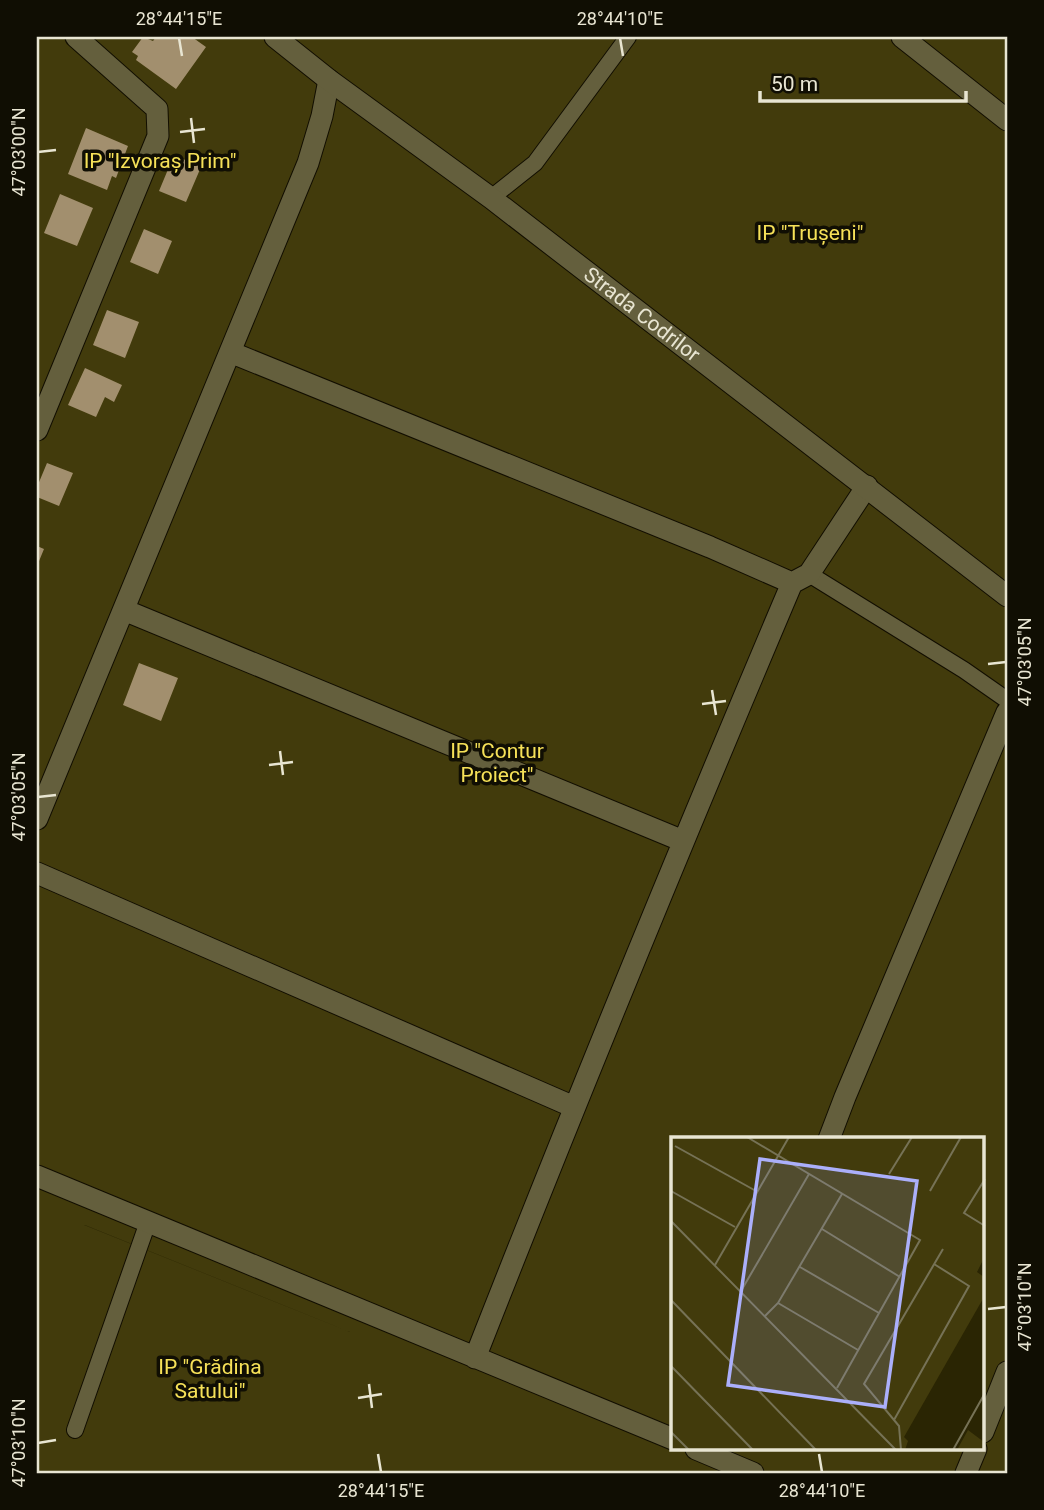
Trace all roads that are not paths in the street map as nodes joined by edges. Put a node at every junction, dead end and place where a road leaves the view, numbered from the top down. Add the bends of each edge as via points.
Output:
1 (76, 37) edge
2 (275, 37) edge
3 (628, 37) edge
4 (902, 37) edge
5 (329, 80) junction
6 (1007, 120) edge
7 (491, 198) junction
8 (230, 352) junction
9 (37, 430) edge
10 (867, 486) junction
11 (801, 578) junction
12 (1007, 596) edge
13 (124, 610) junction
14 (1007, 700) edge
15 (1007, 712) edge
16 (37, 819) edge
17 (683, 841) junction
18 (37, 873) edge
19 (573, 1107) junction
20 (830, 1137) edge
21 (37, 1176) edge
22 (148, 1222) junction
23 (475, 1358) junction
24 (1007, 1373) edge
25 (75, 1430) dead end
26 (984, 1430) edge
27 (671, 1438) edge
28 (705, 1450) edge
29 (976, 1450) edge
30 (754, 1473) edge
31 (966, 1473) edge

1 - 9 street via 157,110 158,136
2 - 5 street, Strada Codrilor
3 - 7 lane via 535,163
4 - 6 street
5 - 7 street, Strada Codrilor
5 - 8 street via 308,163
7 - 10 street, Strada Codrilor
8 - 11 street via 710,547
8 - 13 street
10 - 11 street
10 - 12 street, Strada Codrilor
11 - 14 lane via 964,670
11 - 17 street
13 - 16 street
13 - 17 street
15 - 20 street
17 - 19 street
18 - 19 street
19 - 23 street
21 - 22 street
22 - 23 street
22 - 25 lane
23 - 27 street
24 - 26 street
28 - 30 street
29 - 31 street

